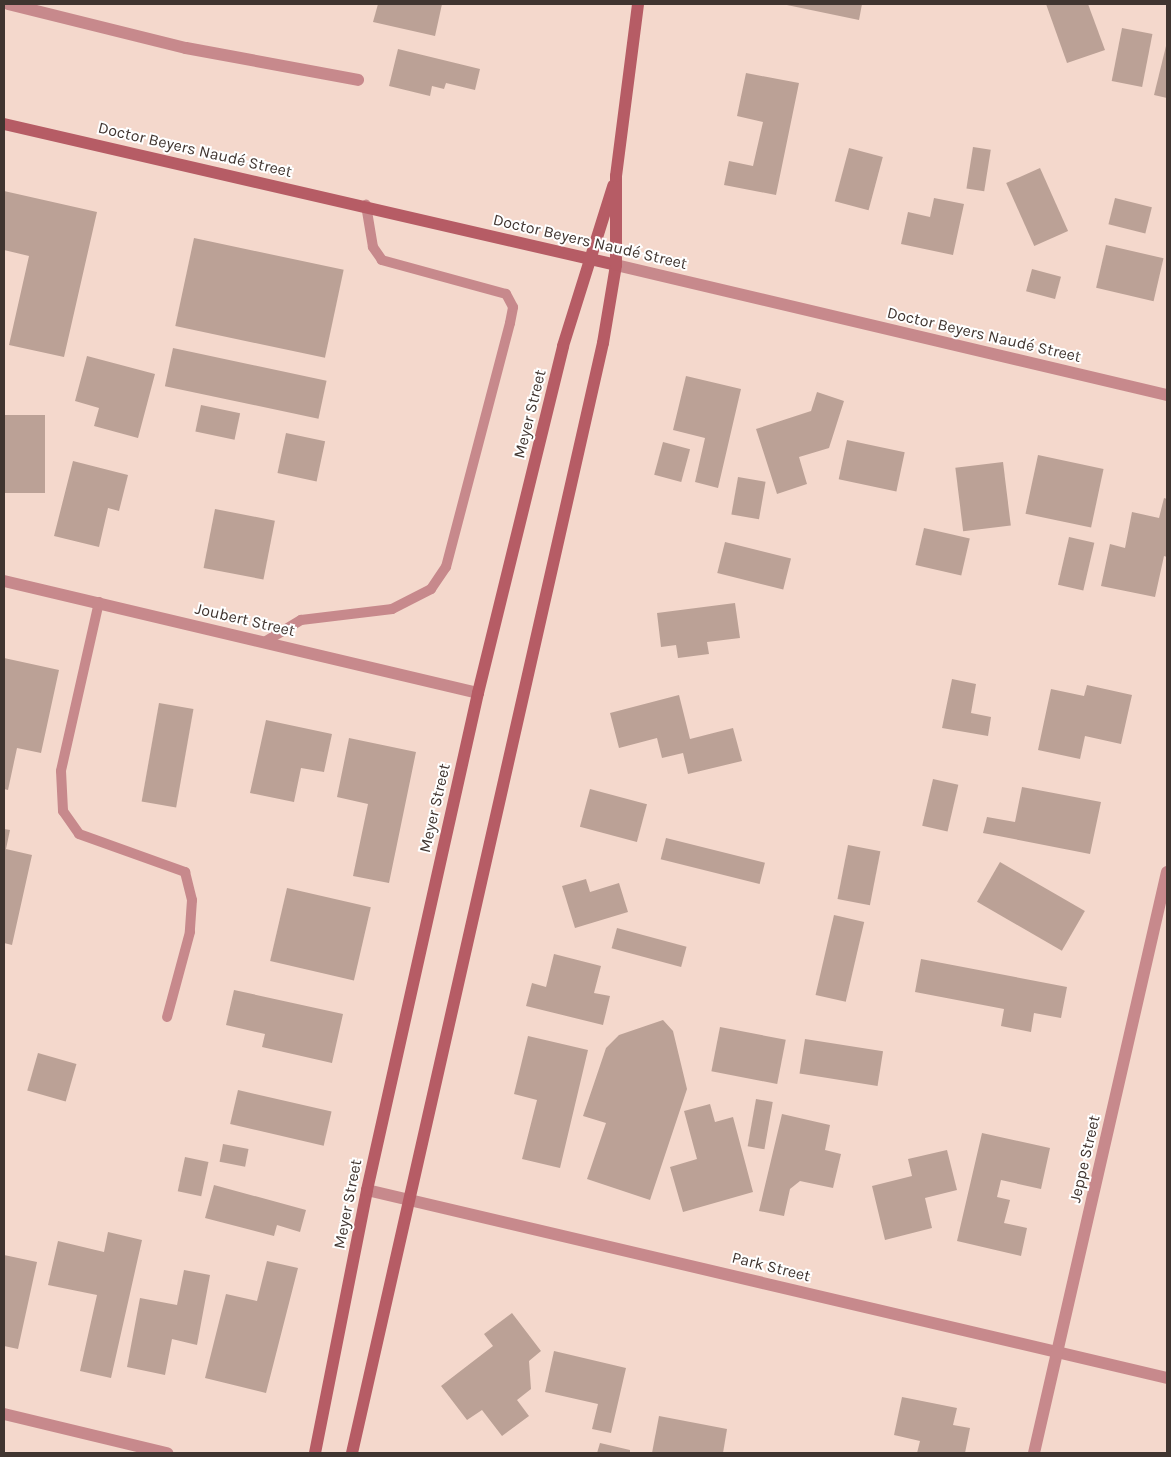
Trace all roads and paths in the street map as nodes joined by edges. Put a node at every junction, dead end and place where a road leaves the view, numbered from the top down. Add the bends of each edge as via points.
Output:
1 (8, 4) edge
2 (638, 4) edge
3 (358, 80) dead end
4 (4, 124) edge
5 (616, 176) junction
6 (366, 205) junction
7 (588, 258) junction
8 (616, 265) junction
9 (1167, 395) edge
10 (4, 580) edge
11 (99, 602) junction
12 (266, 641) junction
13 (478, 693) junction
14 (1167, 872) edge
15 (167, 1017) dead end
16 (367, 1190) junction
17 (409, 1197) junction
18 (1057, 1353) junction
19 (1167, 1378) edge
20 (4, 1414) edge
21 (167, 1453) edge
22 (316, 1453) edge
23 (352, 1453) edge
24 (1034, 1453) edge

1 - 3 street via 186,48
2 - 5 main road, Meyer Street
4 - 6 main road, Doctor Beyers Naudé Street
5 - 7 main road, Meyer Street
5 - 8 main road, Meyer Street
6 - 7 main road, Doctor Beyers Naudé Street
6 - 12 lane via 373,247 382,260 506,294 513,307 510,323 446,567 432,589 392,609 301,620
7 - 8 main road, Doctor Beyers Naudé Street
7 - 13 main road, Meyer Street
8 - 9 street, Doctor Beyers Naudé Street
8 - 17 main road, Meyer Street via 601,352
10 - 11 street, Joubert Street
11 - 12 street, Joubert Street
11 - 15 lane via 61,772 63,811 79,834 185,872 192,900 190,932
12 - 13 street, Joubert Street
13 - 16 main road, Meyer Street
14 - 18 street, Jeppe Street
16 - 17 street, Park Street
16 - 22 main road, Meyer Street
17 - 18 street, Park Street
17 - 23 main road, Meyer Street
18 - 19 street, Park Street
18 - 24 street, Jeppe Street
20 - 21 street

